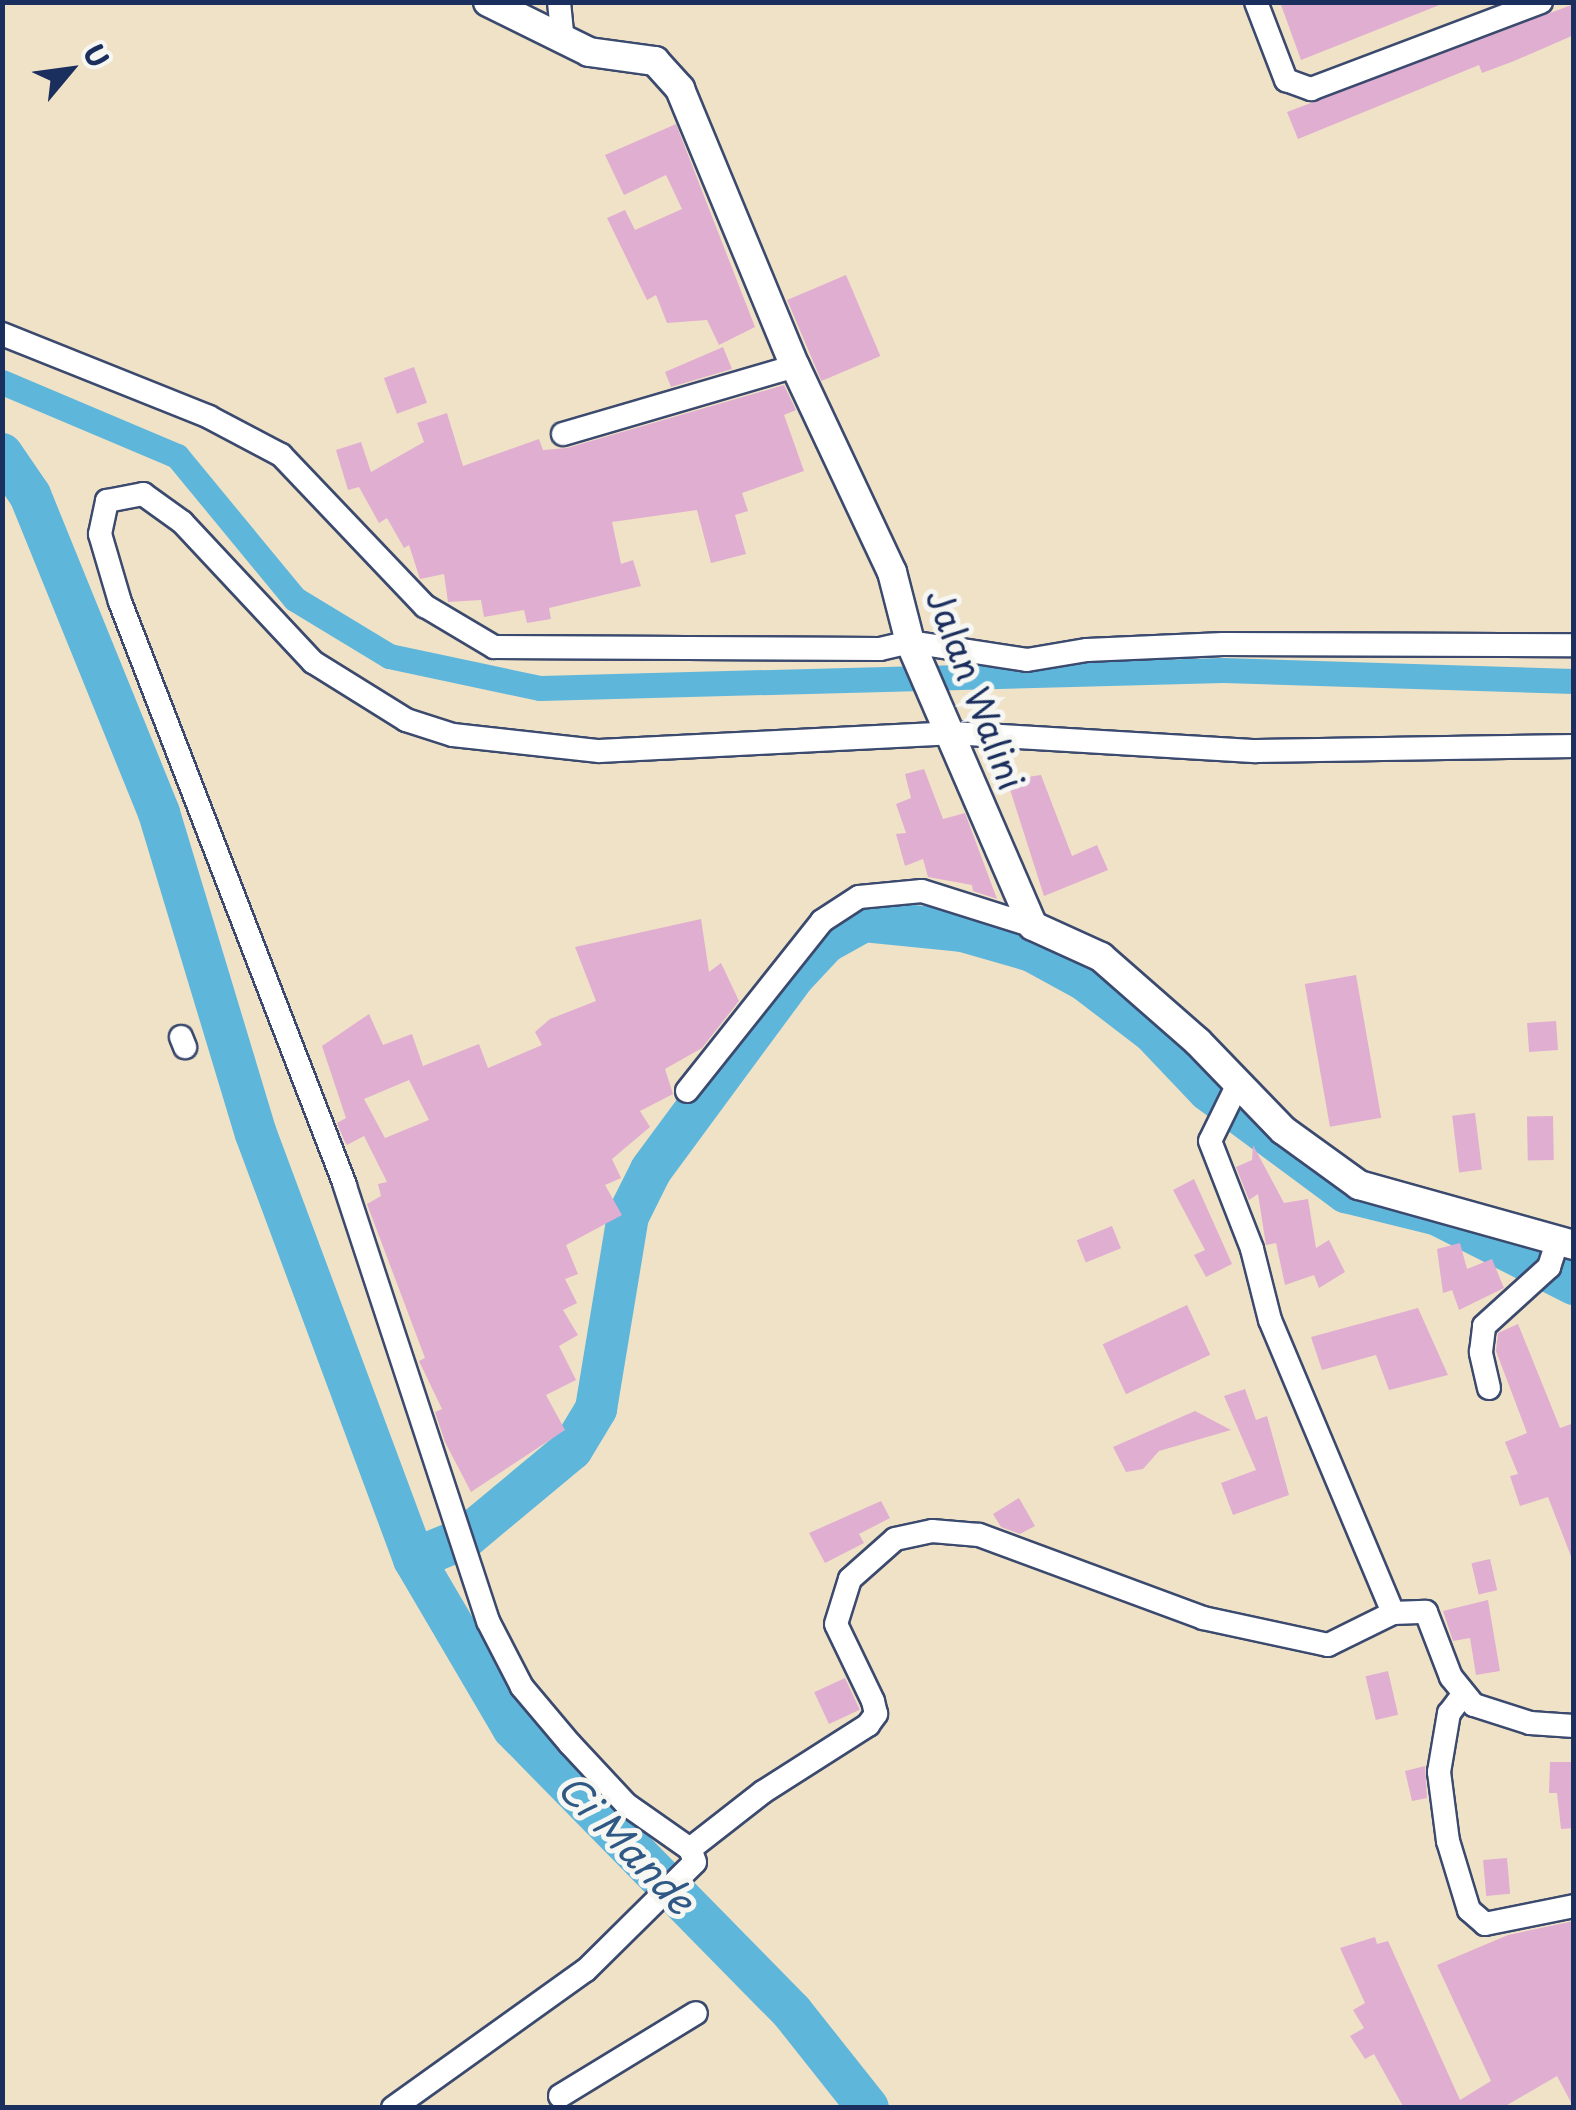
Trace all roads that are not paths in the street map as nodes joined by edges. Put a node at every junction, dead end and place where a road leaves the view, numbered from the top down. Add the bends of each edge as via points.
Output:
1 (488, 2) edge
2 (559, 2) edge
3 (1256, 2) edge
4 (1541, 2) edge
5 (562, 42) junction
6 (2, 334) edge
7 (795, 366) junction
8 (562, 434) dead end
9 (912, 645) junction
10 (1574, 645) edge
11 (949, 727) junction
12 (1574, 746) edge
13 (1033, 926) junction
14 (686, 1090) dead end
15 (1234, 1091) junction
16 (1554, 1258) edge
17 (1489, 1388) dead end
18 (1393, 1612) junction
19 (1462, 1696) junction
20 (1574, 1726) edge
21 (690, 1849) junction
22 (1574, 1906) edge
23 (696, 2013) dead end
24 (560, 2096) dead end
25 (393, 2108) edge

1 - 5 street, Jalan Walini
2 - 5 street
3 - 4 street via 1286,80 1311,89
5 - 7 street, Jalan Walini via 642,56 670,72
6 - 9 street via 208,417 281,455 425,606 494,647
7 - 8 street
7 - 9 street, Jalan Walini via 892,572
9 - 10 street via 1027,660 1086,650 1223,644
9 - 11 street, Jalan Walini
11 - 12 street via 1256,751
11 - 13 street, Jalan Walini
11 - 21 street via 598,751 452,735 406,720 314,662 182,522 143,494 116,495 102,508 103,547 120,602 345,1185 461,1551 522,1688 626,1804
13 - 14 street via 922,890 859,896 822,920
13 - 15 street via 1100,957 1198,1042
15 - 16 street via 1359,1185
15 - 18 street via 1210,1141 1252,1249 1270,1320
16 - 17 street via 1484,1326 1481,1352
18 - 19 street via 1426,1612
18 - 21 street via 1328,1645 1203,1618 979,1535 932,1531 895,1539 850,1579 836,1624 876,1714
19 - 20 street via 1505,1718
19 - 22 street via 1449,1713 1440,1772 1448,1841 1473,1917 1485,1924
21 - 25 street via 694,1862 687,1875 586,1970
23 - 24 street

